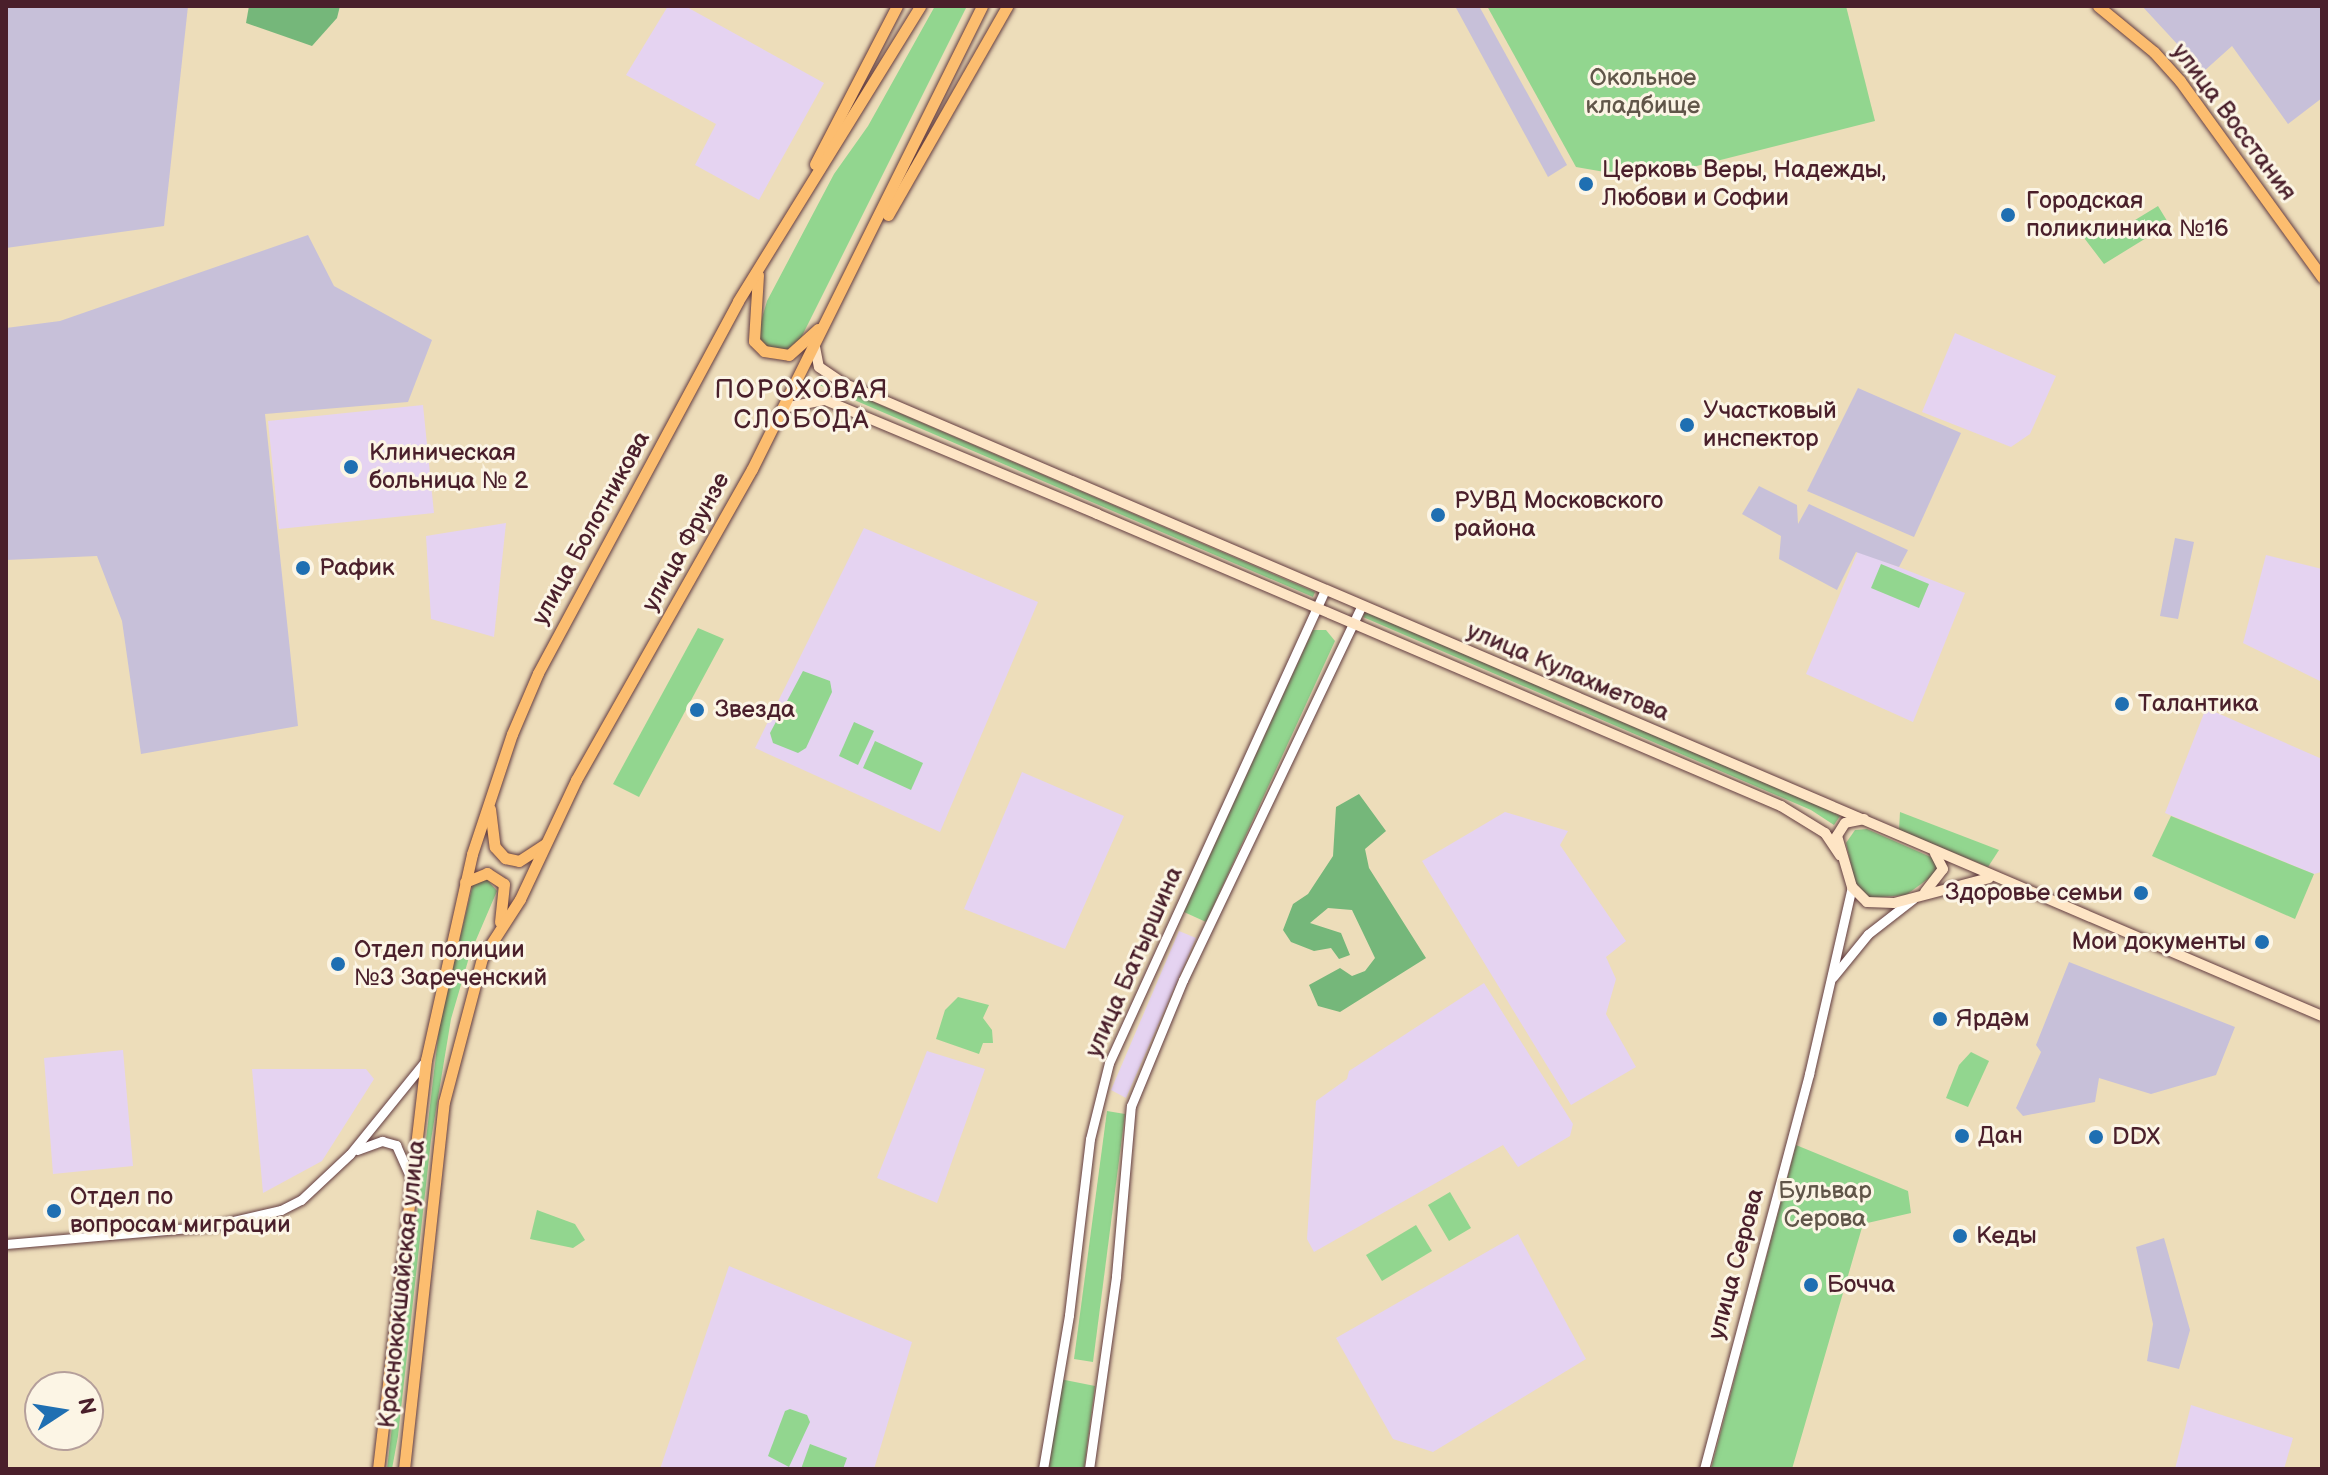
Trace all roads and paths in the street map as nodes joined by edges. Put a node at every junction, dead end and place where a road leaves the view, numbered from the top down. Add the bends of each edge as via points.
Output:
1 (897, 6) edge
2 (920, 6) edge
3 (982, 6) edge
4 (1007, 6) edge
5 (2098, 6) edge
6 (788, 218) junction
7 (860, 259) junction
8 (759, 270) junction
9 (2322, 277) edge
10 (827, 319) junction
11 (815, 347) junction
12 (783, 408) junction
13 (1325, 590) junction
14 (1361, 606) junction
15 (1316, 610) junction
16 (1349, 623) junction
17 (489, 800) junction
18 (1864, 819) junction
19 (546, 843) junction
20 (1934, 851) junction
21 (1840, 855) junction
22 (1991, 877) junction
23 (465, 882) junction
24 (1852, 887) junction
25 (1918, 897) junction
26 (499, 927) junction
27 (1833, 977) junction
28 (2322, 1016) edge
29 (426, 1060) junction
30 (444, 1102) joint
31 (419, 1120) joint
32 (350, 1154) junction
33 (412, 1188) junction
34 (6, 1244) edge
35 (378, 1469) edge
36 (404, 1469) edge
37 (1043, 1469) edge
38 (1089, 1469) edge
39 (1704, 1469) edge

1 - 6 main road
2 - 6 main road, улица Болотникова
3 - 7 main road, улица Фрунзе
4 - 7 main road via 928,152
5 - 9 main road, улица Восстания via 2180,81
6 - 8 main road, улица Болотникова
7 - 10 main road, улица Фрунзе
8 - 10 main road via 752,314 754,341 764,351 789,355
8 - 17 main road, улица Болотникова via 538,673
10 - 11 main road, улица Фрунзе
11 - 12 main road, улица Фрунзе
11 - 13 main road, улица Кулахметова via 819,367 835,379
12 - 15 main road, улица Кулахметова via 825,400
12 - 19 main road, улица Фрунзе
13 - 14 main road, улица Кулахметова
13 - 15 street, улица Батыршина
14 - 16 street
14 - 18 main road, улица Кулахметова
15 - 16 main road, улица Кулахметова
15 - 37 street, улица Батыршина via 1109,1063 1090,1139 1069,1315
16 - 21 main road, улица Кулахметова via 1781,806 1825,833
16 - 38 street via 1183,980 1131,1106 1116,1276
17 - 19 main road via 495,847 505,858 519,861
17 - 23 main road, улица Болотникова
18 - 20 main road, улица Кулахметова
18 - 21 main road via 1840,827
19 - 26 main road, улица Фрунзе via 520,899
20 - 22 main road, улица Кулахметова
20 - 25 main road via 1941,861 1940,878
21 - 24 main road
22 - 25 main road
22 - 28 main road, улица Кулахметова
23 - 26 main road via 487,873 504,884
23 - 29 main road, улица Болотникова
24 - 25 main road via 1867,902 1882,905
24 - 27 street, улица Серова
25 - 27 street, улица Серова via 1868,934
26 - 30 main road, улица Фрунзе via 468,999
27 - 39 street, улица Серова
29 - 31 main road, улица Болотникова
29 - 32 street
30 - 36 main road, Краснококшайская улица
31 - 33 main road, Краснококшайская улица
32 - 33 street via 371,1143 396,1145
32 - 34 street via 301,1200 257,1218
33 - 35 main road, Краснококшайская улица

